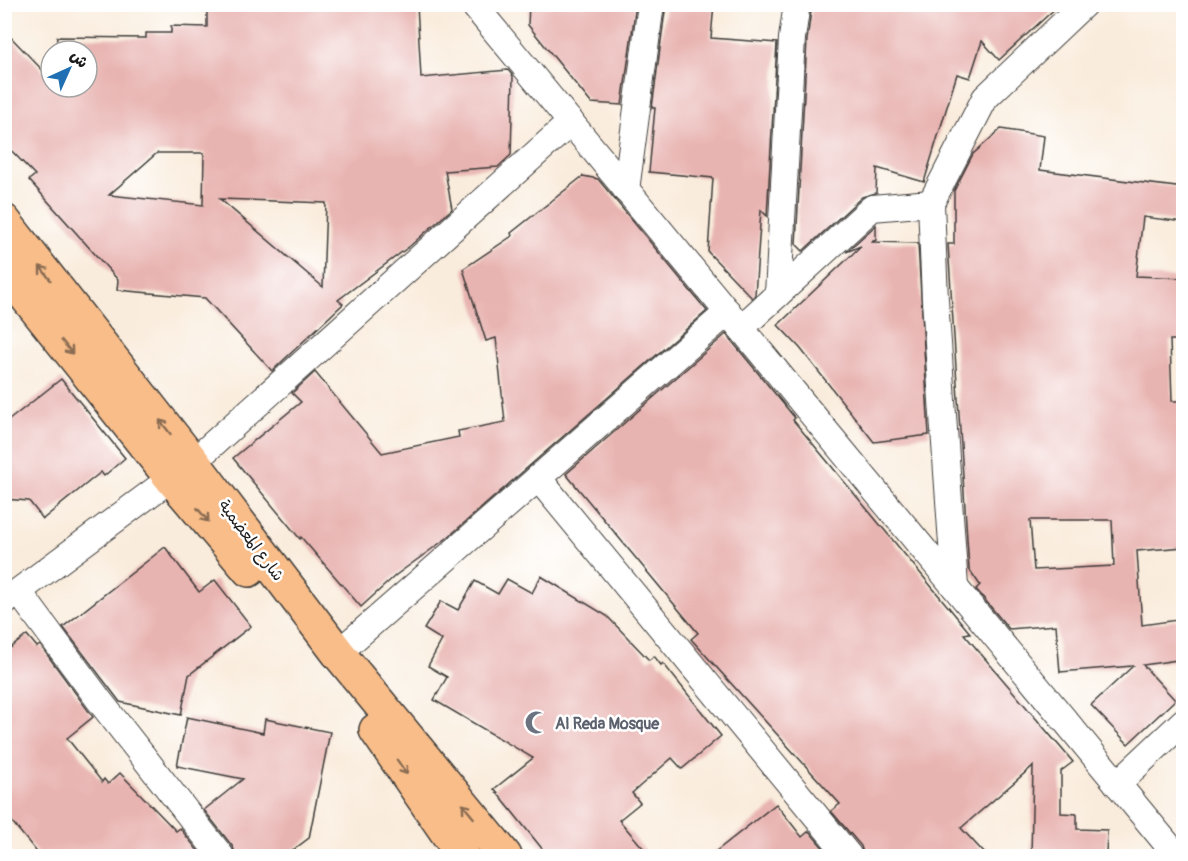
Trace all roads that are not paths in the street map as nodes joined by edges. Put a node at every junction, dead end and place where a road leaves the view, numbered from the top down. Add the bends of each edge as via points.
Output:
1 (473, 4) edge
2 (651, 4) edge
3 (796, 4) edge
4 (1084, 4) edge
5 (571, 123) junction
6 (626, 190) junction
7 (931, 203) junction
8 (4, 221) edge
9 (4, 269) edge
10 (778, 294) junction
11 (735, 320) junction
12 (183, 471) junction
13 (538, 478) junction
14 (955, 587) junction
15 (11, 597) edge
16 (338, 653) junction
17 (1184, 721) edge
18 (1117, 784) junction
19 (222, 856) edge
20 (463, 856) edge
21 (505, 856) edge
22 (849, 856) edge
23 (1177, 856) edge

1 - 5 street
2 - 6 street
3 - 10 street
4 - 7 street via 985,98
5 - 6 street
5 - 12 street
6 - 11 street
7 - 10 street via 872,208
7 - 14 street
12 -> 8 main road, شارع المعضمية
9 -> 12 main road, شارع المعضمية
10 - 11 street
11 - 13 street
11 - 14 street
12 - 15 street
12 - 16 main road, شارع المعضمية
12 -> 20 main road, شارع المعضمية via 344,684
13 - 16 street
13 - 22 street
14 - 18 street
15 - 19 street via 99,700
21 -> 16 main road, شارع المعضمية
17 - 18 street
18 - 23 street

